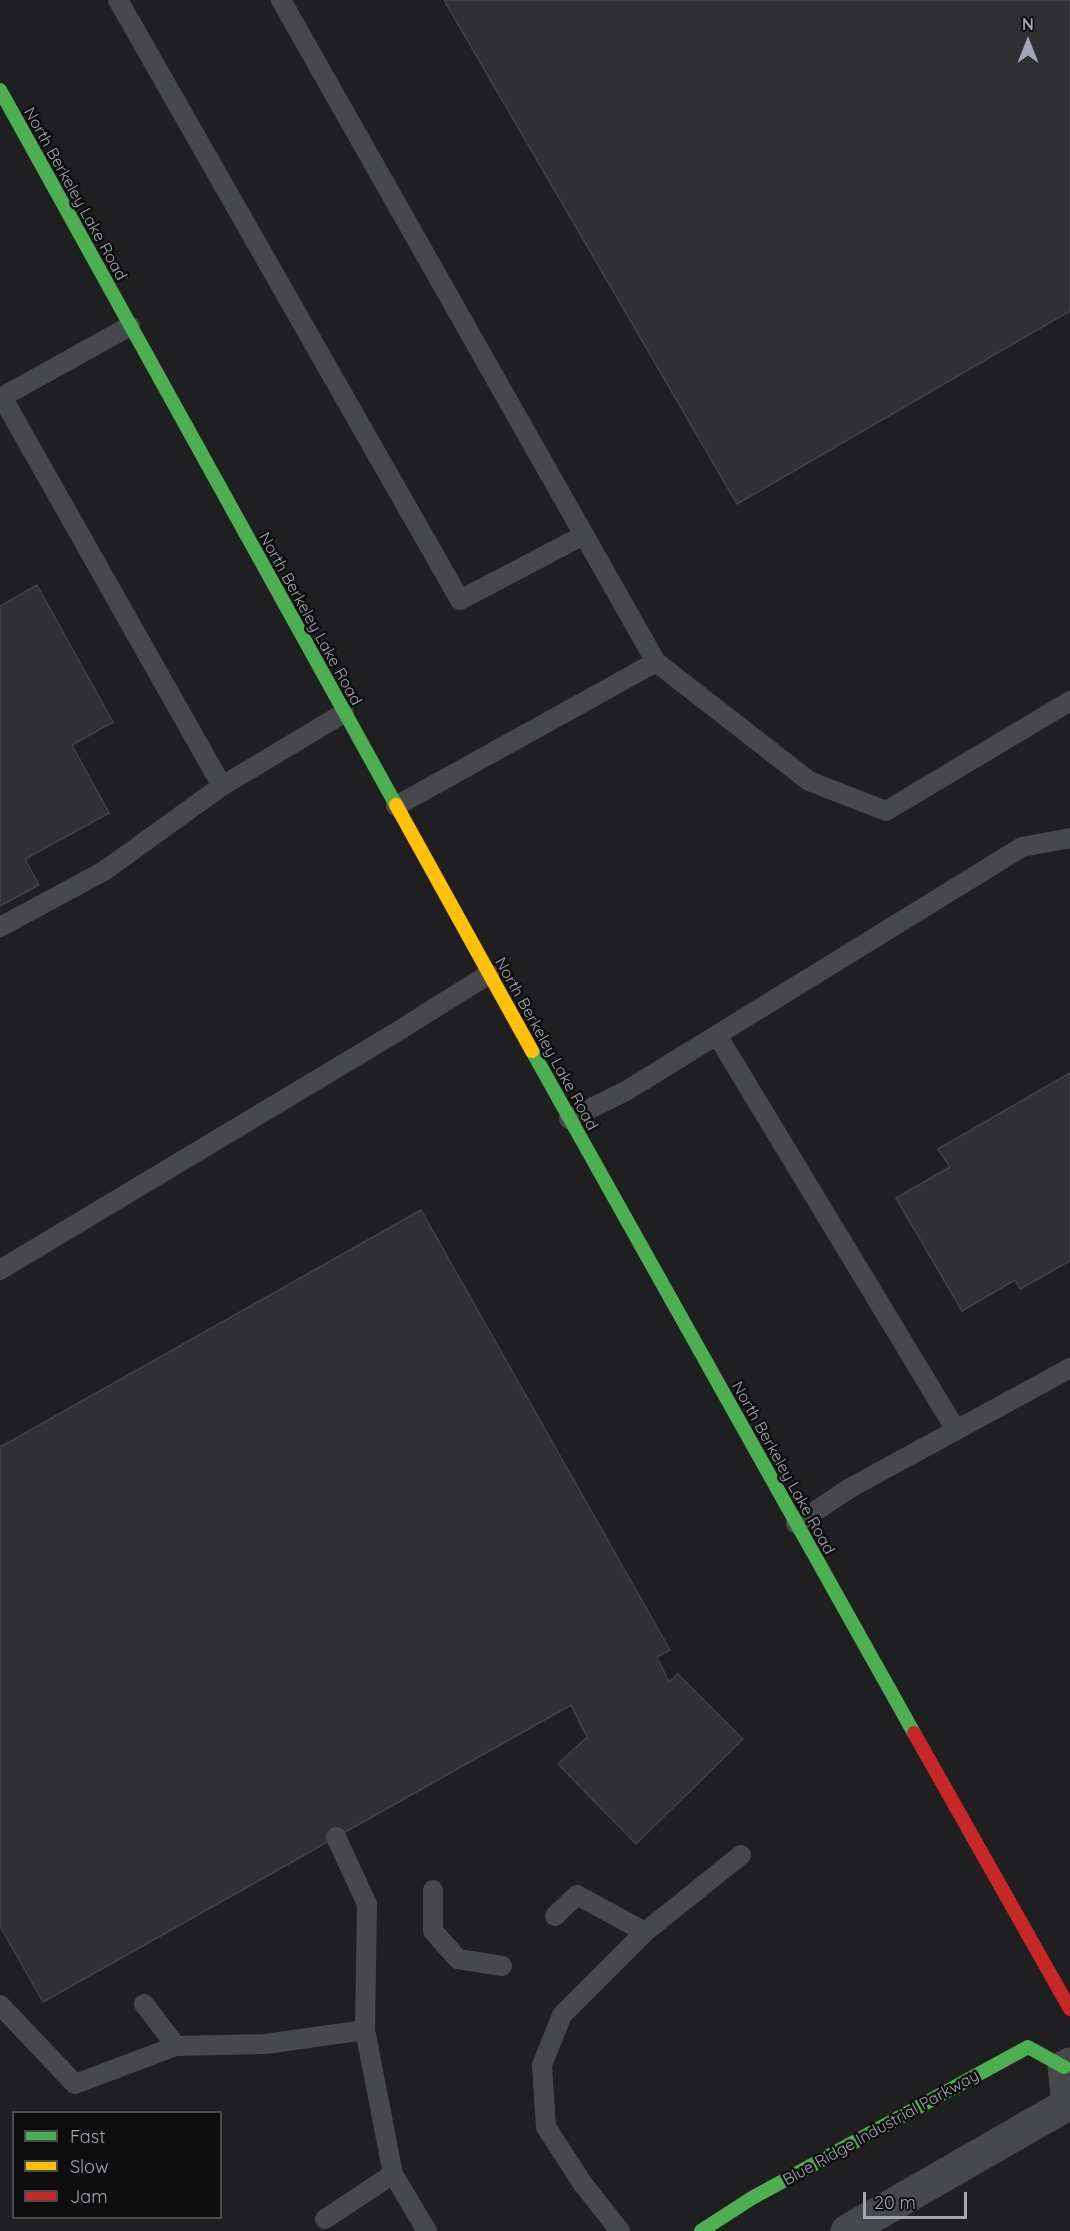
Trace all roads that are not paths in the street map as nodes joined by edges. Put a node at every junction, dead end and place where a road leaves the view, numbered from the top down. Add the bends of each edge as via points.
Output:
1 (118, 0) edge
2 (281, 0) edge
3 (0, 90) edge
4 (130, 326) junction
5 (1, 398) edge
6 (584, 535) junction
7 (656, 663) junction
8 (1070, 701) edge
9 (344, 713) junction
10 (222, 786) junction
11 (396, 806) junction
12 (1070, 838) edge
13 (0, 927) edge
14 (489, 974) junction
15 (717, 1035) junction
16 (569, 1119) junction
17 (0, 1270) edge
18 (1070, 1368) edge
19 (956, 1430) junction
20 (796, 1524) junction
21 (336, 1837) dead end
22 (741, 1855) dead end
23 (433, 1890) dead end
24 (555, 1916) dead end
25 (645, 1932) junction
26 (502, 1966) dead end
27 (144, 2004) dead end
28 (0, 2005) edge
29 (1070, 2010) edge
30 (365, 2030) junction
31 (176, 2046) junction
32 (1067, 2066) edge
33 (393, 2174) junction
34 (325, 2219) dead end
35 (427, 2231) edge
36 (620, 2231) edge
37 (700, 2231) edge
38 (847, 2231) edge

1 - 6 lane via 460,600
2 - 6 lane
3 - 4 street, North Berkeley Lake Road
4 - 5 lane
4 - 9 street, North Berkeley Lake Road
5 - 10 lane
6 - 7 lane
7 - 8 lane via 808,781 886,811
7 - 11 lane
9 - 10 lane
9 - 11 street, North Berkeley Lake Road
10 - 13 lane via 104,871
11 - 14 street, North Berkeley Lake Road
12 - 15 lane via 1022,847
14 - 16 street, North Berkeley Lake Road
14 - 17 lane
15 - 16 lane via 626,1091
15 - 19 lane
16 - 20 street, North Berkeley Lake Road
18 - 19 lane
19 - 20 lane via 850,1488
20 - 29 street, North Berkeley Lake Road
21 - 30 lane via 367,1904
22 - 25 lane
23 - 26 lane via 433,1930 458,1959
24 - 25 lane via 577,1895
25 - 36 lane via 562,2015 542,2065 546,2127
27 - 31 lane
28 - 31 lane via 75,2084
30 - 31 lane via 265,2044
30 - 33 lane
32 - 37 street, Blue Ridge Industrial Parkway via 1028,2047 752,2198
32 - 38 street, Blue Ridge Industrial Parkway via 1068,2104
33 - 34 lane
33 - 35 lane

